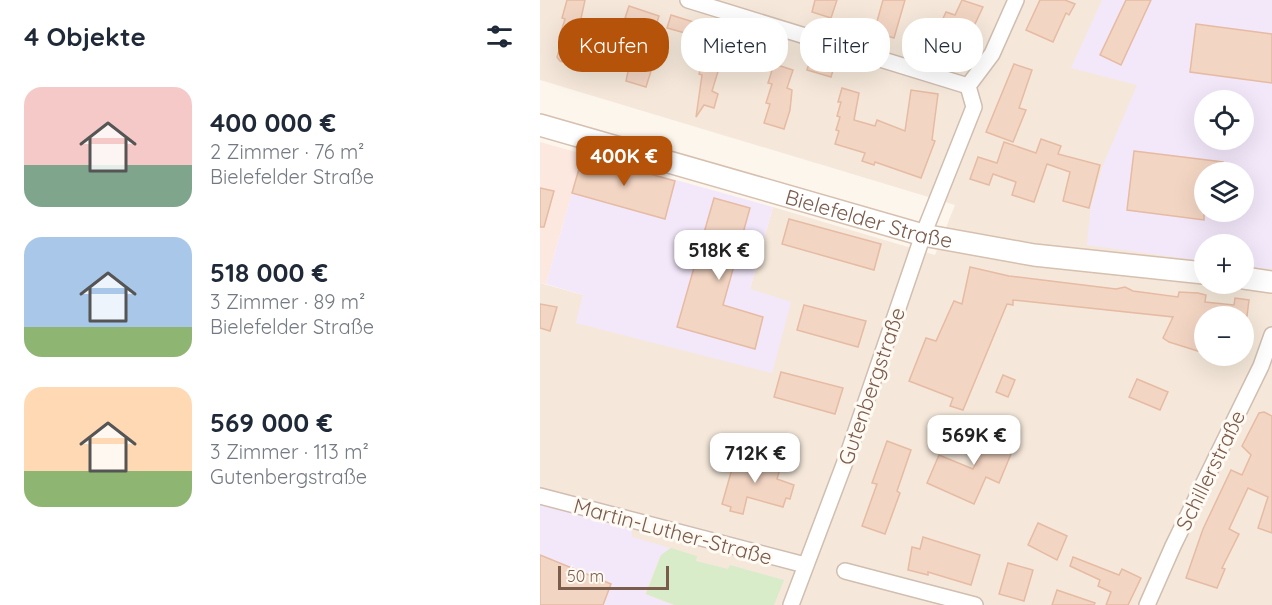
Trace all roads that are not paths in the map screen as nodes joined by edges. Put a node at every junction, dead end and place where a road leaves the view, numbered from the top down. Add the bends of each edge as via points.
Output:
1 (688, 0) edge
2 (1016, 0) edge
3 (968, 86) junction
4 (540, 125) edge
5 (923, 234) junction
6 (1194, 272) edge
7 (1254, 279) edge
8 (1272, 282) edge
9 (1272, 335) edge
10 (540, 496) edge
11 (806, 565) junction
12 (845, 572) dead end
13 (791, 605) edge
14 (975, 605) edge
15 (1147, 605) edge

1 - 3 street
2 - 3 street via 992,54
3 - 5 street, Gutenbergstraße via 974,107
4 - 5 main road, Bielefelder Straße
5 - 6 main road, Bielefelder Straße via 1034,255
5 - 11 street, Gutenbergstraße
7 - 8 main road
9 - 15 street, Schillerstraße via 1261,366
10 - 11 street, Martin-Luther-Straße
11 - 13 street, Gutenbergstraße
12 - 14 street

